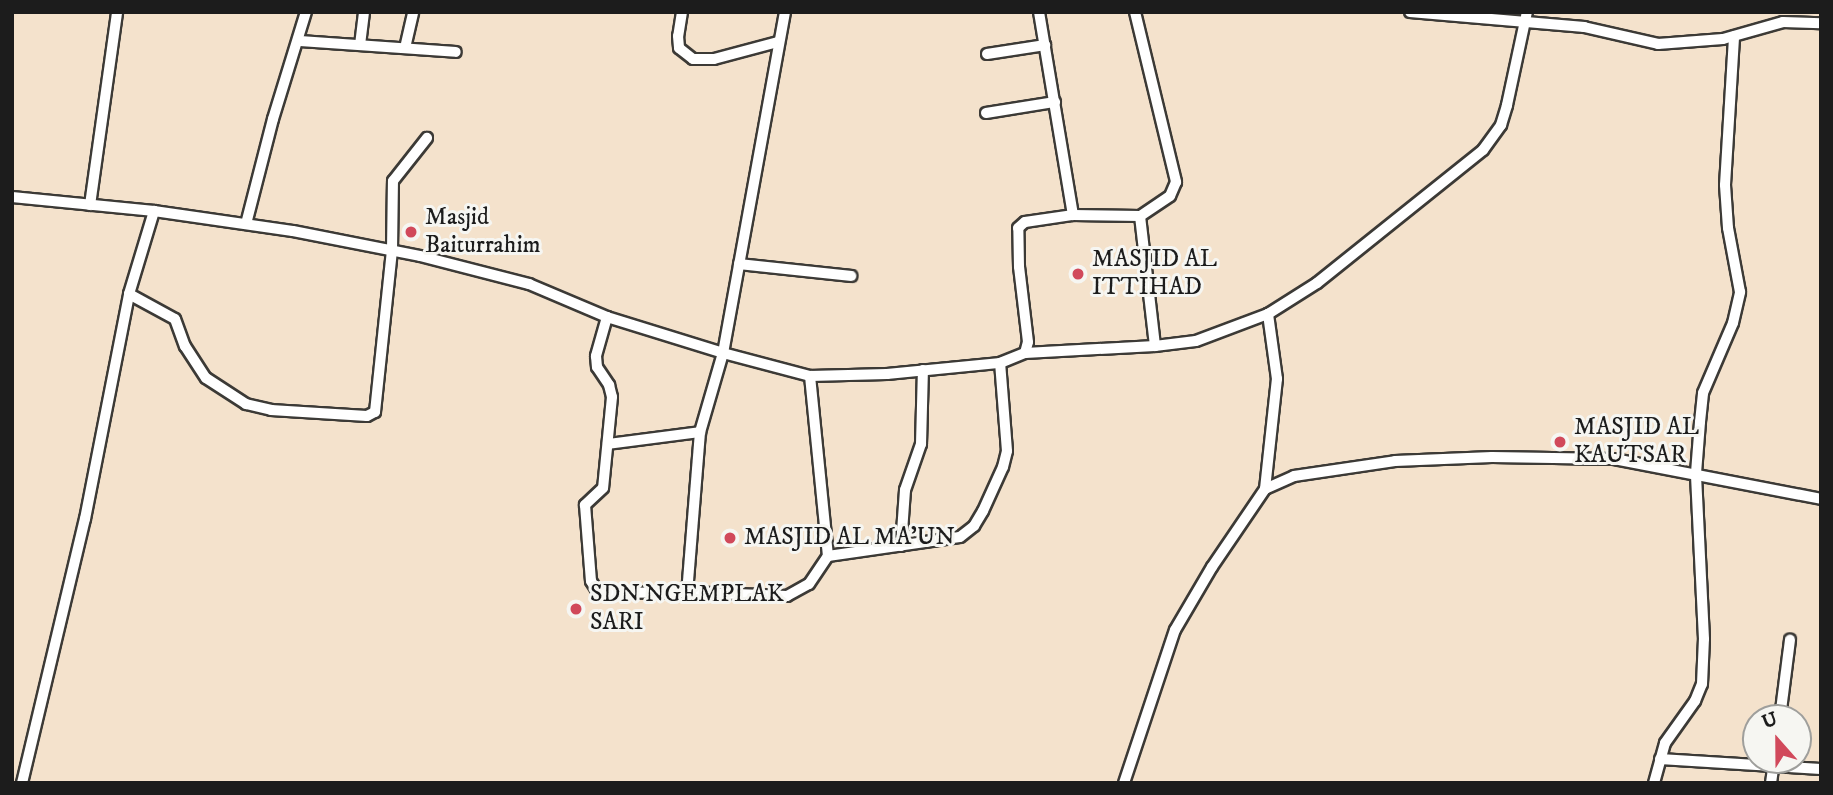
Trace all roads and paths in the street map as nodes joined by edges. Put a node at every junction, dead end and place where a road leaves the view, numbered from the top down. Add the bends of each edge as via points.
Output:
1 (117, 12) edge
2 (306, 12) edge
3 (364, 12) edge
4 (414, 12) edge
5 (682, 12) edge
6 (785, 12) edge
7 (1040, 12) edge
8 (1135, 12) edge
9 (1410, 12) edge
10 (1527, 18) edge
11 (1821, 23) edge
12 (1734, 36) junction
13 (300, 41) junction
14 (778, 43) junction
15 (1045, 45) junction
16 (360, 46) junction
17 (405, 48) junction
18 (456, 52) dead end
19 (987, 54) dead end
20 (1055, 102) junction
21 (986, 113) dead end
22 (427, 138) dead end
23 (12, 197) edge
24 (90, 205) junction
25 (154, 211) junction
26 (1073, 215) junction
27 (1140, 216) junction
28 (246, 224) junction
29 (393, 250) junction
30 (739, 264) junction
31 (851, 276) dead end
32 (129, 294) junction
33 (1268, 314) junction
34 (607, 317) junction
35 (1155, 346) junction
36 (723, 353) junction
37 (1025, 353) junction
38 (1000, 363) junction
39 (923, 370) junction
40 (810, 376) junction
41 (701, 432) junction
42 (608, 443) junction
43 (1696, 473) junction
44 (1265, 489) junction
45 (1821, 499) edge
46 (901, 546) junction
47 (828, 556) junction
48 (687, 592) junction
49 (1790, 640) dead end
50 (1782, 704) edge
51 (1660, 759) junction
52 (1742, 762) edge
53 (22, 783) edge
54 (1124, 783) edge
55 (1654, 783) edge

1 - 24 street
2 - 13 street
3 - 16 street
4 - 17 street
5 - 14 street via 679,48 693,59 714,59
6 - 14 street
7 - 15 street
8 - 27 street via 1176,182 1170,197
9 - 10 street
10 - 12 street via 1658,44 1702,43
10 - 33 street via 1501,125 1483,150 1317,283
11 - 12 street via 1783,22
12 - 43 street via 1725,185 1740,292 1733,323 1703,393
13 - 16 street
13 - 28 street via 273,119
14 - 30 street
15 - 19 street
15 - 20 street
16 - 17 street
17 - 18 street
20 - 21 street
20 - 26 street
22 - 29 street via 393,181
23 - 24 street
24 - 25 street
25 - 28 street
25 - 32 street
26 - 27 street
26 - 37 street via 1025,222 1018,228 1028,342
27 - 35 street
28 - 29 street
29 - 32 street via 375,412 367,416 271,410 246,404 206,377 185,346 174,318
29 - 34 street via 529,284
30 - 31 street
30 - 36 street
32 - 53 street via 85,519
33 - 35 street via 1196,341
33 - 44 street via 1277,379
34 - 36 street
34 - 42 street via 596,356 612,397
35 - 37 street
36 - 40 street
36 - 41 street
37 - 38 street
38 - 39 street
38 - 46 street via 1007,451 983,511 960,537
39 - 40 street
39 - 46 street via 921,444 905,491
40 - 47 street
41 - 42 street
41 - 48 street
42 - 48 street via 603,488 585,505 591,581 596,589 619,593
43 - 44 street via 1614,459 1492,457 1395,461 1294,476
43 - 45 street
43 - 51 street via 1702,684
44 - 54 street via 1175,630
46 - 47 street
47 - 48 street via 809,584 787,596
49 - 50 street
51 - 52 street
51 - 55 street

